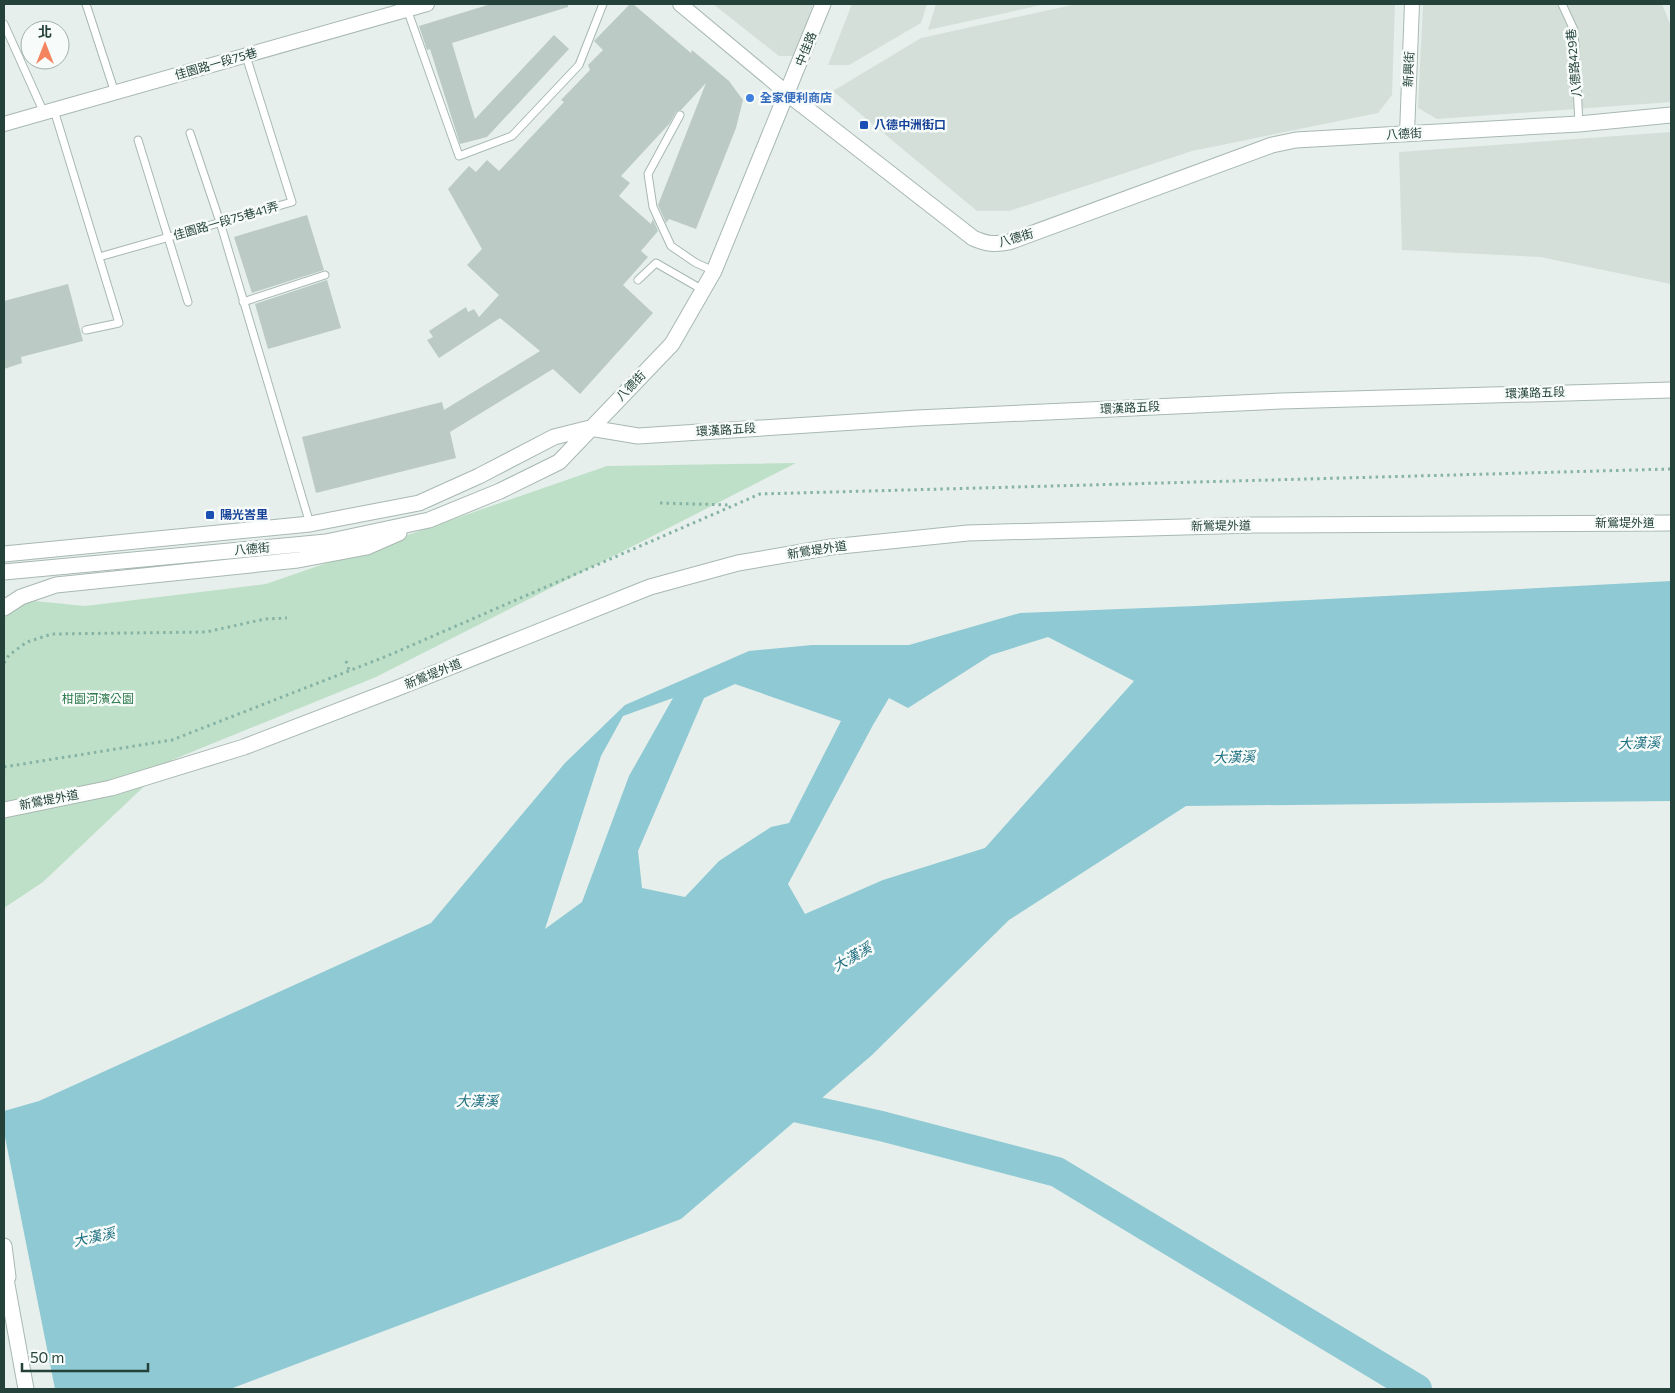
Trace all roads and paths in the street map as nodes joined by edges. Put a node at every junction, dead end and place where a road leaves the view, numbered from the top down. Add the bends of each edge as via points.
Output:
1 (86, 4) edge
2 (427, 4) edge
3 (604, 4) edge
4 (680, 4) edge
5 (823, 4) edge
6 (1412, 4) edge
7 (1562, 4) edge
8 (403, 6) edge
9 (4, 24) edge
10 (246, 56) junction
11 (115, 93) junction
12 (788, 94) junction
13 (49, 111) junction
14 (1671, 115) edge
15 (680, 116) dead end
16 (4, 124) edge
17 (1579, 124) junction
18 (190, 133) dead end
19 (1407, 134) junction
20 (138, 140) dead end
21 (220, 222) junction
22 (168, 237) junction
23 (99, 257) junction
24 (714, 271) junction
25 (325, 276) dead end
26 (638, 280) dead end
27 (703, 290) junction
28 (188, 302) dead end
29 (244, 302) junction
30 (86, 330) dead end
31 (1671, 390) edge
32 (590, 428) junction
33 (660, 503) dead end
34 (733, 505) dead end
35 (429, 520) junction
36 (1671, 523) edge
37 (310, 524) junction
38 (4, 554) edge
39 (4, 572) edge
40 (4, 608) edge
41 (287, 618) dead end
42 (346, 661) dead end
43 (4, 663) edge
44 (350, 670) dead end
45 (4, 810) edge
46 (4, 1246) edge
47 (4, 1268) edge
48 (4, 1278) edge
49 (13, 1321) junction
50 (26, 1389) edge

1 - 11 lane
2 - 8 street, 佳園路一段75巷
3 - 8 lane via 579,65 512,136 459,156
4 - 12 street
5 - 12 street, 中佳路
6 - 19 street, 新興街
7 - 17 lane, 八德路429巷 via 1574,30
8 - 10 street, 佳園路一段75巷
9 - 13 lane
10 - 11 street, 佳園路一段75巷
10 - 21 lane, 佳園路一段75巷41弄 via 292,202
11 - 13 street, 佳園路一段75巷
12 - 19 street, 八德街 via 973,238 995,245 1272,146 1296,140
12 - 24 street, 八德街
13 - 16 street, 佳園路一段75巷
13 - 23 lane
14 - 17 street, 八德街
15 - 24 lane via 648,174 653,207 671,246
17 - 19 street, 八德街
18 - 21 lane
20 - 22 lane
21 - 22 lane, 佳園路一段75巷41弄
21 - 29 lane
22 - 23 lane, 佳園路一段75巷41弄
22 - 28 lane
23 - 30 lane via 119,322
24 - 27 street, 八德街
25 - 29 lane
26 - 27 lane via 656,263
27 - 32 street, 八德街 via 672,344
29 - 37 lane
31 - 32 street, 環漢路五段 via 1272,401 917,418 638,436
32 - 35 street, 八德街 via 559,462
32 - 37 street, 八德街 via 554,436 419,503
33 - 34 path
35 - 39 street, 八德街 via 326,542
35 - 40 street via 367,547 298,560 56,585 21,597
36 - 45 street, 新鶯堤外道 via 1265,525 968,534 831,547 738,563 650,587 244,747 111,788
37 - 38 street, 八德街
41 - 43 path via 265,619 206,632 52,634 27,642 8,655
42 - 44 path
46 - 49 street
47 - 49 street
48 - 49 street
49 - 50 street

